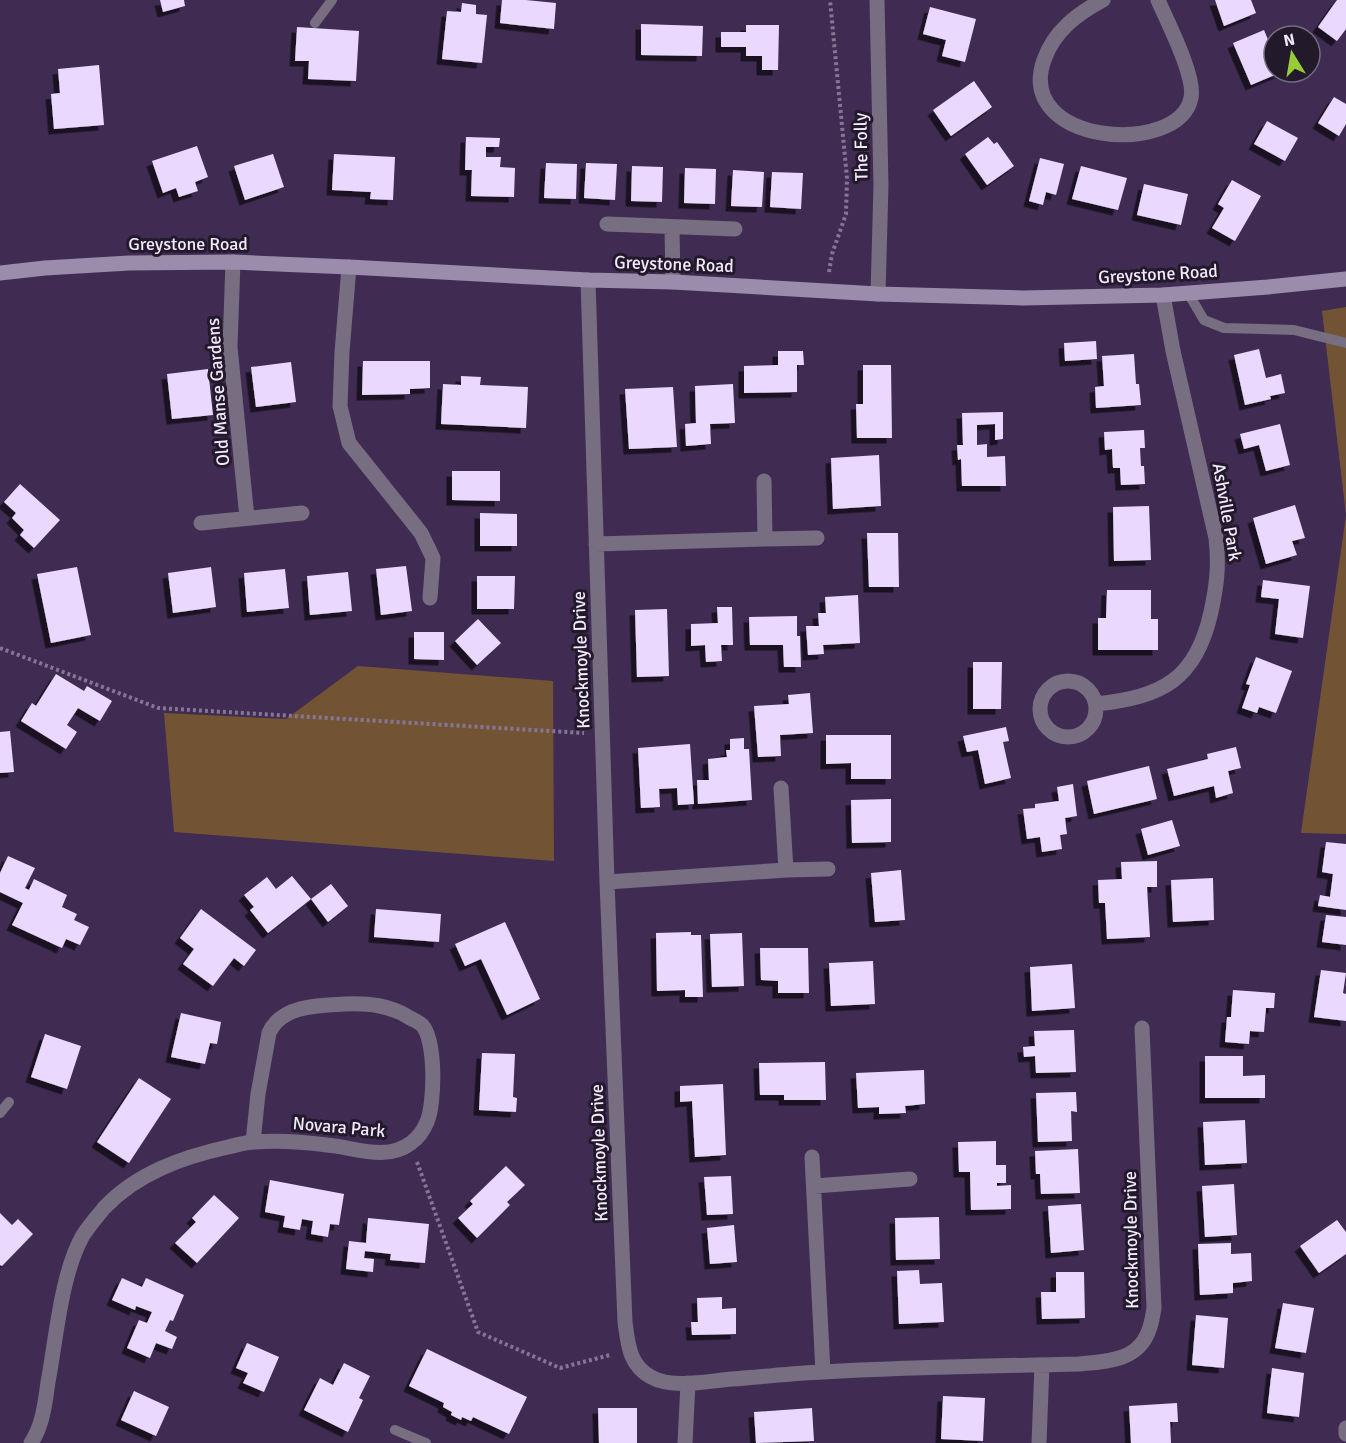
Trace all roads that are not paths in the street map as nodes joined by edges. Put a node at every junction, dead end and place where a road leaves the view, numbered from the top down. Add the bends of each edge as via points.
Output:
1 (332, 0) edge
2 (877, 0) edge
3 (1103, 0) edge
4 (1158, 0) edge
5 (315, 22) dead end
6 (607, 224) dead end
7 (672, 226) junction
8 (735, 229) dead end
9 (233, 262) junction
10 (349, 267) junction
11 (0, 273) edge
12 (1346, 279) edge
13 (588, 280) junction
14 (673, 282) junction
15 (1188, 293) junction
16 (878, 294) junction
17 (1163, 295) junction
18 (1346, 343) edge
19 (764, 481) dead end
20 (302, 513) dead end
21 (248, 518) junction
22 (201, 523) dead end
23 (765, 538) junction
24 (817, 538) dead end
25 (596, 544) junction
26 (429, 598) dead end
27 (1096, 704) dead end
28 (781, 788) dead end
29 (828, 869) dead end
30 (786, 870) junction
31 (607, 882) junction
32 (1142, 1028) dead end
33 (9, 1102) dead end
34 (0, 1113) edge
35 (253, 1142) junction
36 (812, 1156) dead end
37 (910, 1179) dead end
38 (814, 1186) junction
39 (1042, 1365) junction
40 (823, 1372) junction
41 (688, 1383) junction
42 (1346, 1428) edge
43 (395, 1430) dead end
44 (1346, 1434) edge
45 (31, 1443) edge
46 (426, 1443) edge
47 (686, 1443) edge
48 (1040, 1443) edge

1 - 5 lane
2 - 16 street, The Folly via 881,185
3 - 4 street via 1083,11 1056,36 1041,68 1040,86 1045,100 1065,121 1095,132 1128,134 1167,127 1180,116 1191,98 1189,75
6 - 7 street
7 - 8 street
7 - 14 street
9 - 10 main road, Greystone Road
9 - 11 main road, Greystone Road via 129,263
9 - 21 street, Old Manse Gardens via 230,346
10 - 13 main road, Greystone Road
10 - 26 street via 342,415 349,443 425,541 433,558
12 - 15 main road, Greystone Road
13 - 14 main road, Greystone Road
13 - 25 street, Knockmoyle Drive
14 - 16 main road, Greystone Road
15 - 17 main road, Greystone Road
15 - 18 lane via 1204,320 1224,328 1294,330
16 - 17 main road, Greystone Road via 1023,298
17 - 27 street, Ashville Park via 1216,538 1217,583 1203,640 1187,669 1149,693
19 - 23 street
20 - 21 street
21 - 22 street
23 - 24 street
23 - 25 street
25 - 31 street, Knockmoyle Drive
28 - 30 street
29 - 30 street
30 - 31 street
31 - 41 street, Knockmoyle Drive via 629,1350 638,1367 651,1377
32 - 39 street, Knockmoyle Drive via 1154,1290 1150,1327 1133,1352 1115,1360
33 - 34 lane
35 - 35 street, Novara Park via 269,1033 283,1016 320,1005 362,1003 404,1014 421,1024 429,1035 433,1069 430,1110 424,1129 411,1143 381,1153 329,1145
35 - 45 street, Novara Park via 171,1163 132,1184 105,1208 82,1237 64,1291 42,1416
36 - 38 street
37 - 38 street
38 - 40 street
39 - 40 street, Knockmoyle Drive
39 - 48 street
40 - 41 street, Knockmoyle Drive
41 - 47 street
42 - 44 street
43 - 46 lane

